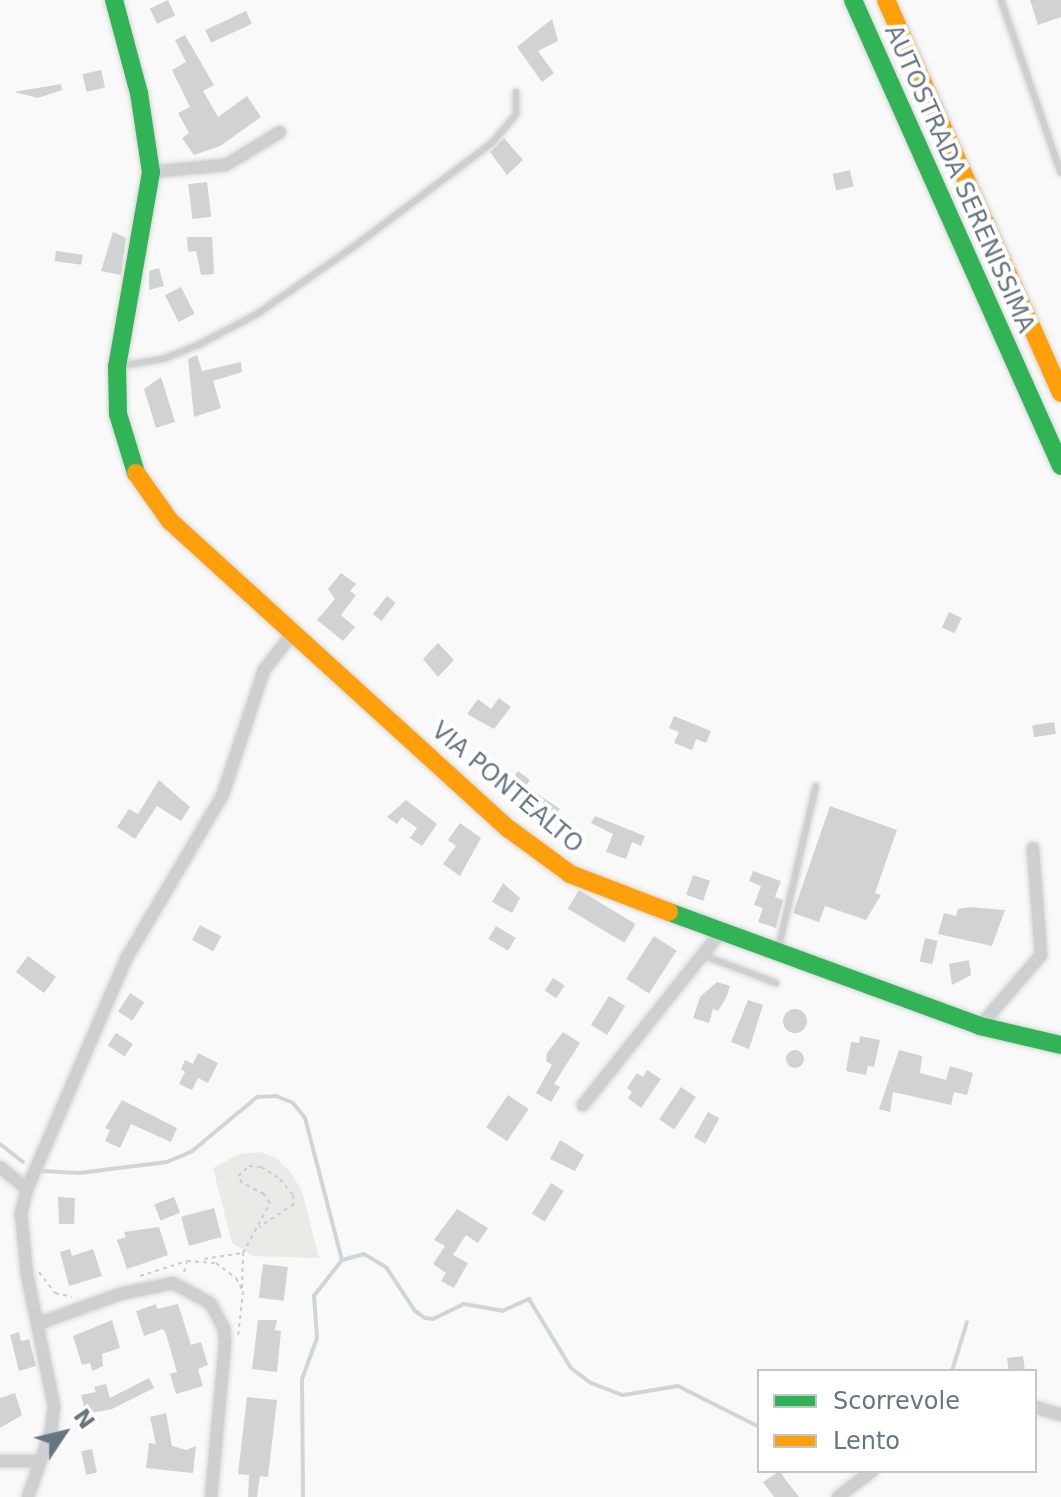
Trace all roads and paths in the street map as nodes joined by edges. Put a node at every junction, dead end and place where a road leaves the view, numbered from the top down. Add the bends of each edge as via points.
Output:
1 (114, 0) edge
2 (853, 0) edge
3 (886, 0) edge
4 (1001, 0) edge
5 (516, 92) dead end
6 (280, 132) dead end
7 (151, 172) junction
8 (1061, 173) edge
9 (117, 366) junction
10 (1061, 393) edge
11 (1061, 466) edge
12 (294, 632) junction
13 (816, 786) dead end
14 (1033, 848) dead end
15 (719, 934) junction
16 (777, 954) junction
17 (705, 956) junction
18 (776, 983) dead end
19 (980, 1026) junction
20 (1061, 1045) edge
21 (583, 1105) dead end
22 (0, 1167) edge
23 (27, 1189) junction
24 (259, 1227) junction
25 (243, 1253) junction
26 (204, 1259) junction
27 (187, 1261) junction
28 (184, 1272) dead end
29 (35, 1273) dead end
30 (130, 1279) dead end
31 (242, 1289) junction
32 (84, 1295) dead end
33 (240, 1316) junction
34 (234, 1319) dead end
35 (40, 1323) junction
36 (237, 1344) dead end
37 (1037, 1408) edge
38 (1061, 1415) edge
39 (0, 1461) edge
40 (39, 1461) junction
41 (869, 1473) edge
42 (28, 1497) edge
43 (211, 1497) edge
44 (838, 1497) edge

1 - 7 main road, VIA PONTEALTO via 139,93
2 - 11 main road, AUTOSTRADA SERENISSIMA
3 - 10 main road, AUTOSTRADA SERENISSIMA
4 - 8 lane
5 - 9 lane via 516,114 492,143 257,314 163,359
6 - 7 street via 226,165
7 - 9 main road, VIA PONTEALTO
9 - 12 main road, VIA PONTEALTO via 122,439 143,489 170,521
12 - 15 main road, VIA PONTEALTO via 549,860 592,885
12 - 23 street via 264,670 223,794 126,959
13 - 16 lane
14 - 19 street via 1041,955
15 - 16 main road, VIA PONTEALTO
15 - 17 street
16 - 19 main road, VIA PONTEALTO
17 - 18 lane
17 - 21 street
19 - 20 main road, VIA PONTEALTO
22 - 23 street
23 - 35 street via 21,1213
24 - 24 path via 270,1203 238,1176 249,1166 280,1179 293,1195 294,1204
24 - 25 path
25 - 26 path
25 - 31 path
26 - 27 path
26 - 31 path via 226,1270
27 - 28 path
27 - 30 path
29 - 32 path via 41,1272 55,1293
31 - 33 path
33 - 34 path
33 - 36 path
35 - 40 street via 54,1406
35 - 43 street via 120,1294 173,1283 210,1303 224,1328 225,1344
37 - 38 street
39 - 40 street
40 - 42 street
41 - 44 street

